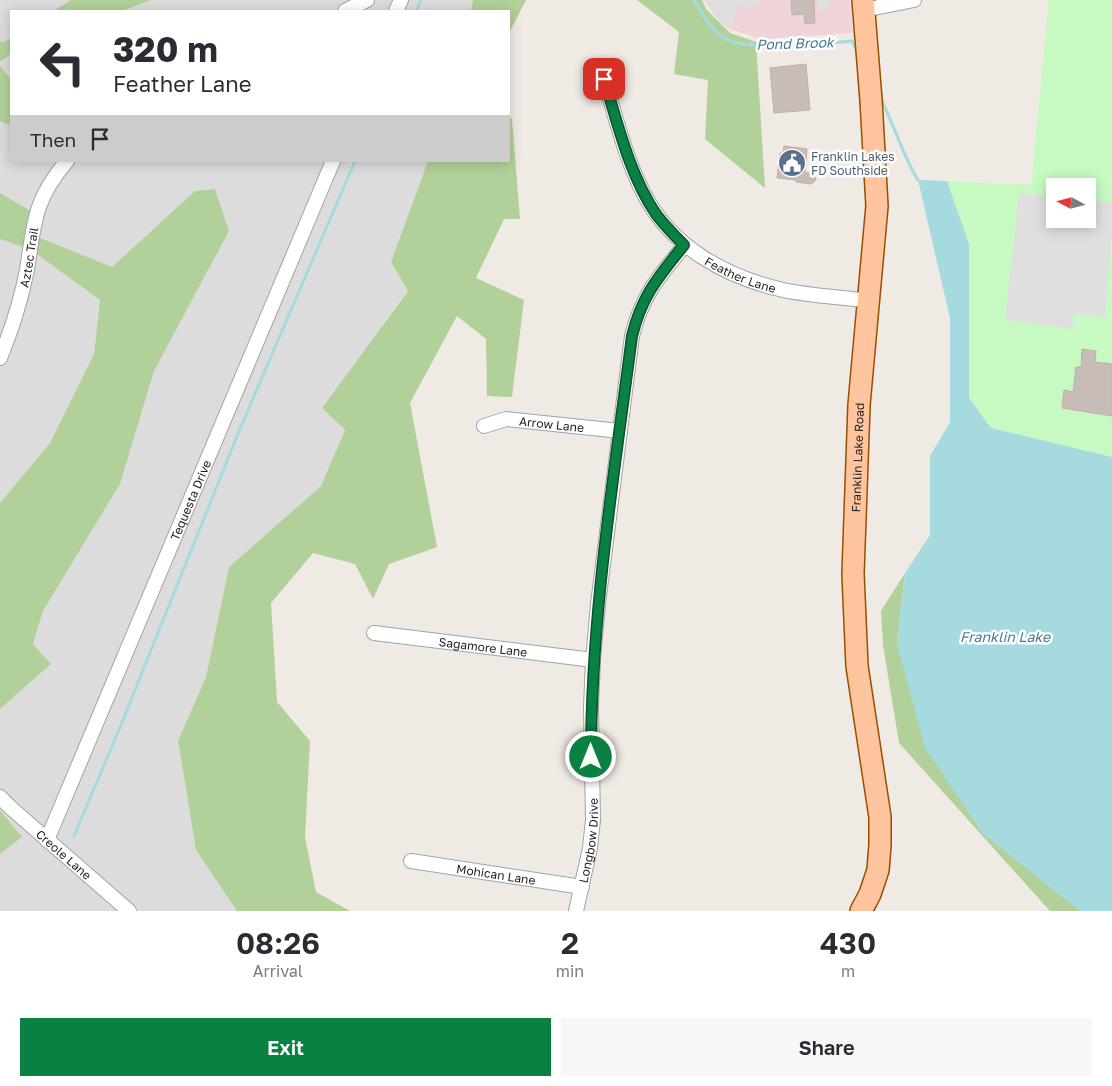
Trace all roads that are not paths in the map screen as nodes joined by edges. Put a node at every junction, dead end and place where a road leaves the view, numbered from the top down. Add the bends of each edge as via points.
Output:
1 (367, 0) edge
2 (914, 0) edge
3 (863, 5) edge
4 (347, 10) edge
5 (604, 79) dead end
6 (66, 162) edge
7 (332, 162) edge
8 (684, 245) junction
9 (870, 300) junction
10 (0, 358) edge
11 (484, 426) dead end
12 (620, 431) junction
13 (374, 633) dead end
14 (593, 660) junction
15 (0, 797) edge
16 (46, 840) junction
17 (411, 861) dead end
18 (582, 887) junction
19 (129, 911) edge
20 (576, 911) edge
21 (862, 911) edge

1 - 4 street
2 - 3 street
3 - 9 main road, Franklin Lake Road via 877,206
5 - 8 street, Feather Lane via 633,171 644,195
6 - 10 street, Aztec Trail via 49,184 34,220 19,305
7 - 16 street, Tequesta Drive
8 - 9 street, Feather Lane via 709,262 760,284
8 - 12 street, Longbow Drive via 654,282 637,316
9 - 21 main road, Franklin Lake Road via 859,405 853,574 858,666 880,817 880,845 878,870
11 - 12 street, Arrow Lane via 506,419
12 - 14 street, Longbow Drive
13 - 14 street, Sagamore Lane
14 - 18 street, Longbow Drive via 592,820
15 - 16 street, Creole Lane
16 - 19 street, Creole Lane
17 - 18 street, Mohican Lane
18 - 20 street, Longbow Drive

